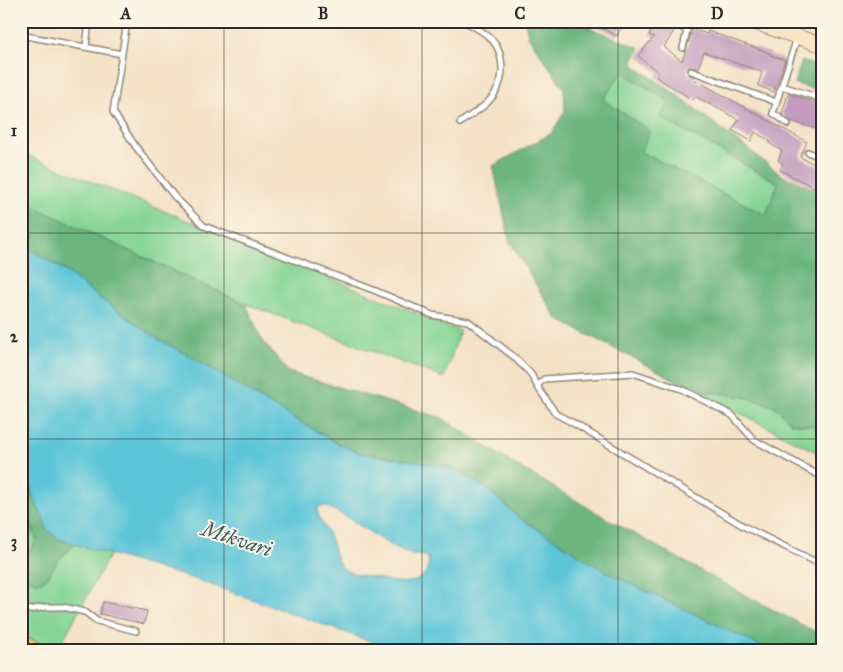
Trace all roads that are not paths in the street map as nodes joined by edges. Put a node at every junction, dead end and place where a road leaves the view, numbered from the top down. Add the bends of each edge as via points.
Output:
1 (89, 21) edge
2 (127, 21) edge
3 (463, 21) edge
4 (670, 21) edge
5 (689, 21) edge
6 (750, 21) edge
7 (686, 30) junction
8 (21, 35) edge
9 (797, 37) junction
10 (822, 46) edge
11 (86, 47) junction
12 (683, 48) dead end
13 (122, 54) junction
14 (691, 71) dead end
15 (782, 86) junction
16 (822, 99) edge
17 (776, 102) junction
18 (460, 123) dead end
19 (788, 124) dead end
20 (808, 152) dead end
21 (822, 158) edge
22 (537, 386) junction
23 (822, 477) edge
24 (822, 564) edge
25 (21, 608) edge
26 (136, 631) dead end
27 (21, 644) edge
28 (32, 651) edge

1 - 11 lane
2 - 13 lane
3 - 18 lane via 480,29 496,44 502,59 501,84 488,102
4 - 7 lane
5 - 7 lane
6 - 9 main road
7 - 12 lane
8 - 11 lane
9 - 10 main road
9 - 15 lane
11 - 13 lane
13 - 22 lane via 113,112 174,196 204,226 432,315 468,321 513,356 531,374
14 - 17 lane
15 - 16 lane
15 - 17 lane
17 - 19 lane via 773,113
20 - 21 lane
22 - 23 lane via 544,379 633,373 681,389 732,415 754,440
22 - 24 lane via 556,414 744,526
25 - 26 lane via 63,607 84,612 97,621
27 - 28 highway

